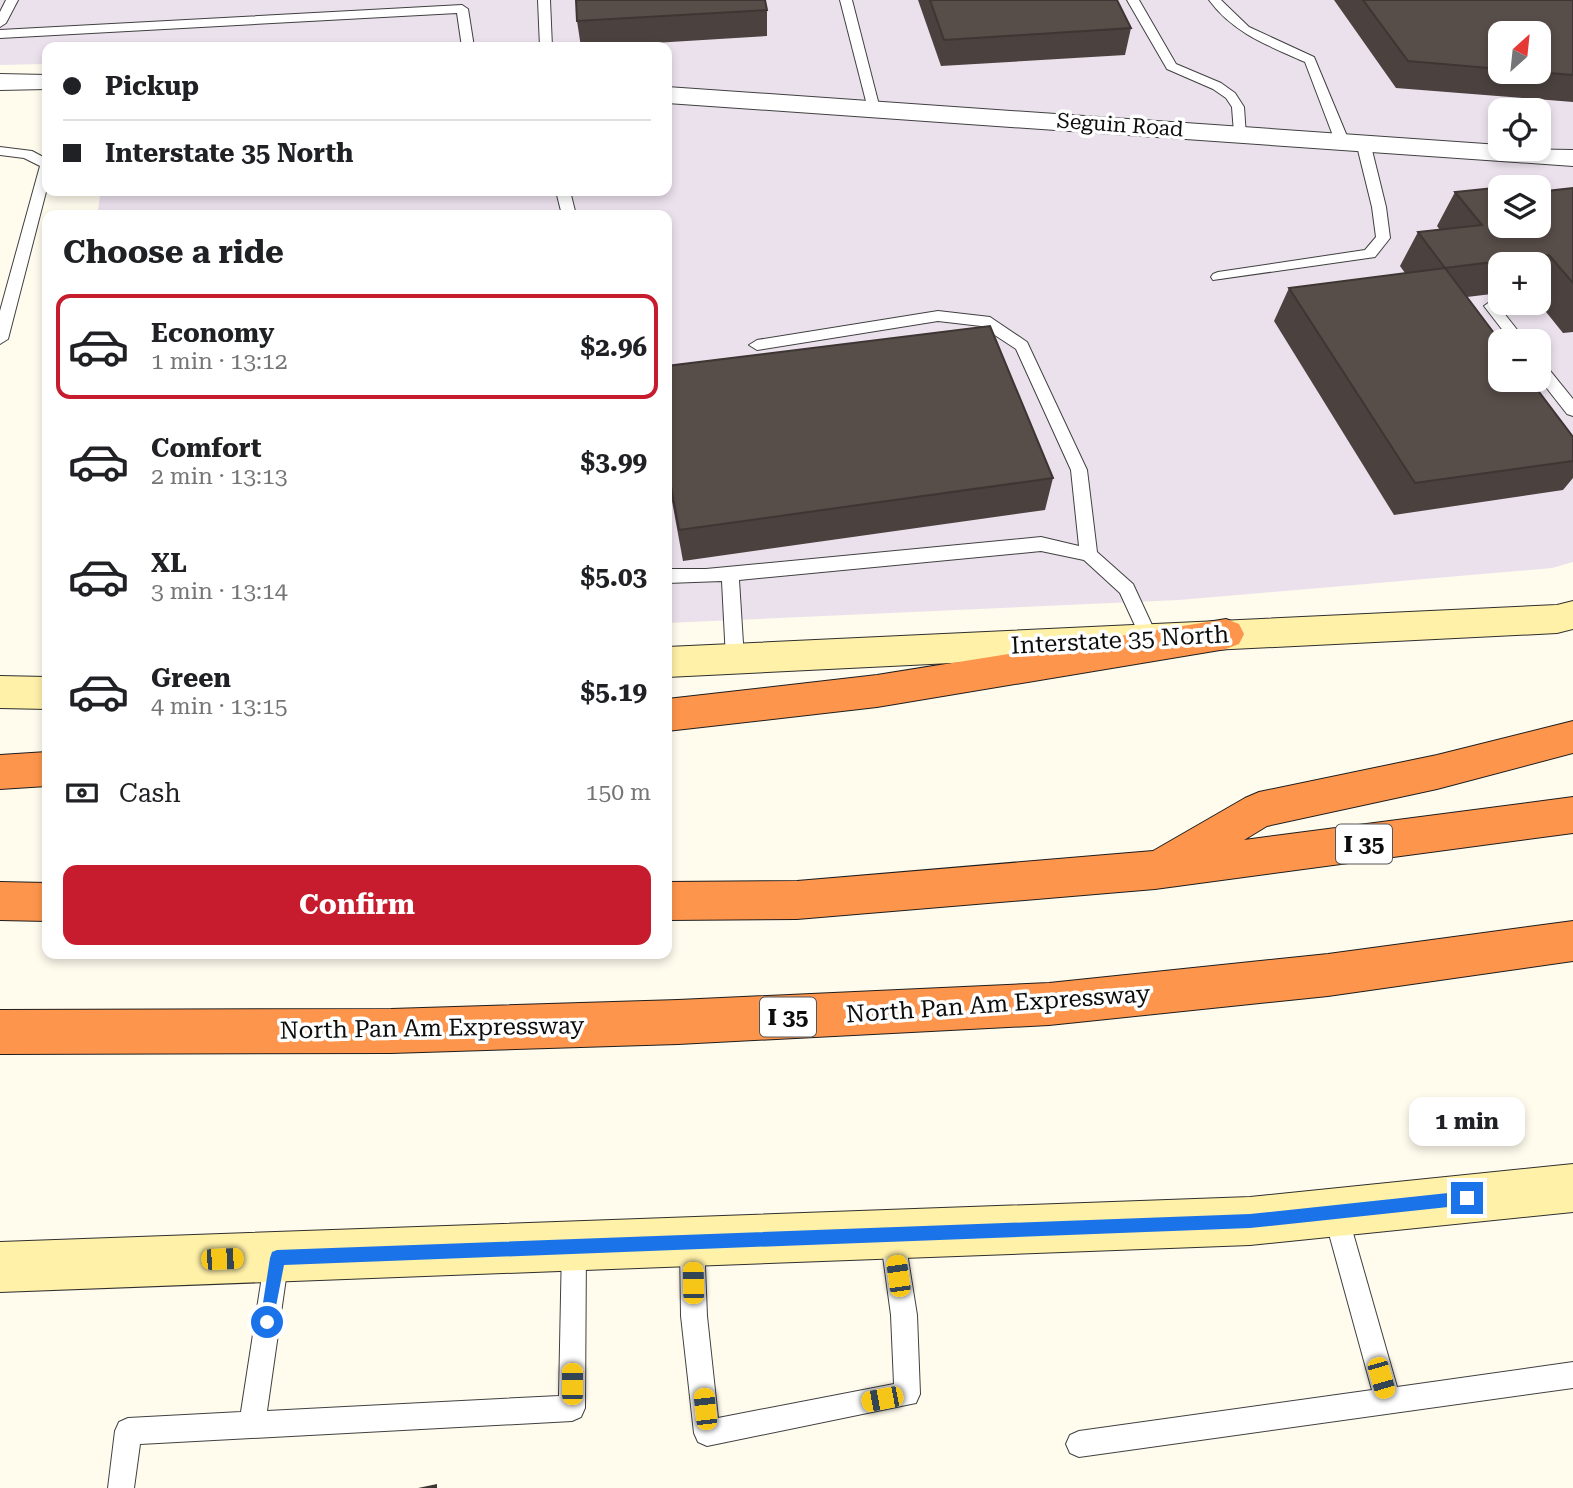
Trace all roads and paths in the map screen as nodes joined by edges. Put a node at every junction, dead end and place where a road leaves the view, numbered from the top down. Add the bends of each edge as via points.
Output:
1 (12, 0) edge
2 (544, 0) edge
3 (846, 0) edge
4 (1133, 0) edge
5 (1214, 0) edge
6 (0, 23) edge
7 (0, 34) edge
8 (466, 42) edge
9 (546, 42) edge
10 (0, 82) edge
11 (42, 82) edge
12 (672, 95) edge
13 (874, 109) junction
14 (1241, 133) junction
15 (1353, 142) junction
16 (0, 151) edge
17 (1573, 158) edge
18 (42, 162) edge
19 (42, 183) edge
20 (1218, 277) dead end
21 (1498, 315) edge
22 (1509, 329) edge
23 (0, 339) edge
24 (757, 345) dead end
25 (1551, 382) edge
26 (1573, 410) edge
27 (1089, 555) junction
28 (730, 574) junction
29 (672, 576) edge
30 (1573, 615) edge
31 (1226, 634) junction
32 (1149, 638) junction
33 (735, 659) junction
34 (672, 662) edge
35 (0, 692) edge
36 (42, 693) edge
37 (672, 714) edge
38 (1573, 737) edge
39 (42, 769) edge
40 (0, 772) edge
41 (1573, 815) edge
42 (1155, 870) junction
43 (0, 901) edge
44 (672, 901) edge
45 (42, 902) edge
46 (1573, 942) edge
47 (0, 1032) edge
48 (1573, 1188) edge
49 (1335, 1212) junction
50 (892, 1234) junction
51 (692, 1241) junction
52 (574, 1246) junction
53 (277, 1258) junction
54 (0, 1268) edge
55 (1573, 1374) edge
56 (1388, 1401) junction
57 (252, 1424) junction
58 (1079, 1444) dead end
59 (121, 1488) edge

1 - 6 lane
2 - 9 lane
3 - 13 lane
4 - 14 lane via 1171,66 1231,96 1238,107
5 - 15 lane via 1247,31 1310,60
7 - 8 lane via 463,9
10 - 11 street
12 - 13 street, Seguin Road
13 - 14 street, Seguin Road
14 - 15 street, Seguin Road
15 - 17 street, Seguin Road
15 - 20 lane via 1379,206 1383,238 1370,254
16 - 18 lane via 27,154
19 - 23 lane
21 - 22 lane
24 - 27 lane via 938,316 985,321 1022,346 1079,470
25 - 26 lane
27 - 28 lane via 1041,544
27 - 32 lane via 1127,589
28 - 29 lane
28 - 33 lane
30 - 31 main road, Interstate 35 North
31 - 32 main road, Interstate 35 North
31 - 37 highway via 877,691
32 - 33 main road, Interstate 35 North
33 - 34 main road, Interstate 35 North
35 - 36 main road
38 - 42 highway via 1259,810
39 - 40 highway
41 - 42 highway, I 35
42 - 44 highway, I 35 via 797,900
43 - 45 highway
46 - 47 highway, North Pan Am Expressway / I 35 via 1328,975 1049,1004 405,1031
48 - 49 main road
49 - 50 main road via 1250,1221
49 - 56 lane
50 - 51 main road
50 - 51 lane via 904,1315 907,1394 707,1433 694,1316
51 - 52 main road
52 - 53 main road
52 - 57 lane via 572,1408
53 - 54 main road
53 - 57 lane
55 - 56 lane
56 - 58 lane
57 - 59 lane via 128,1431

